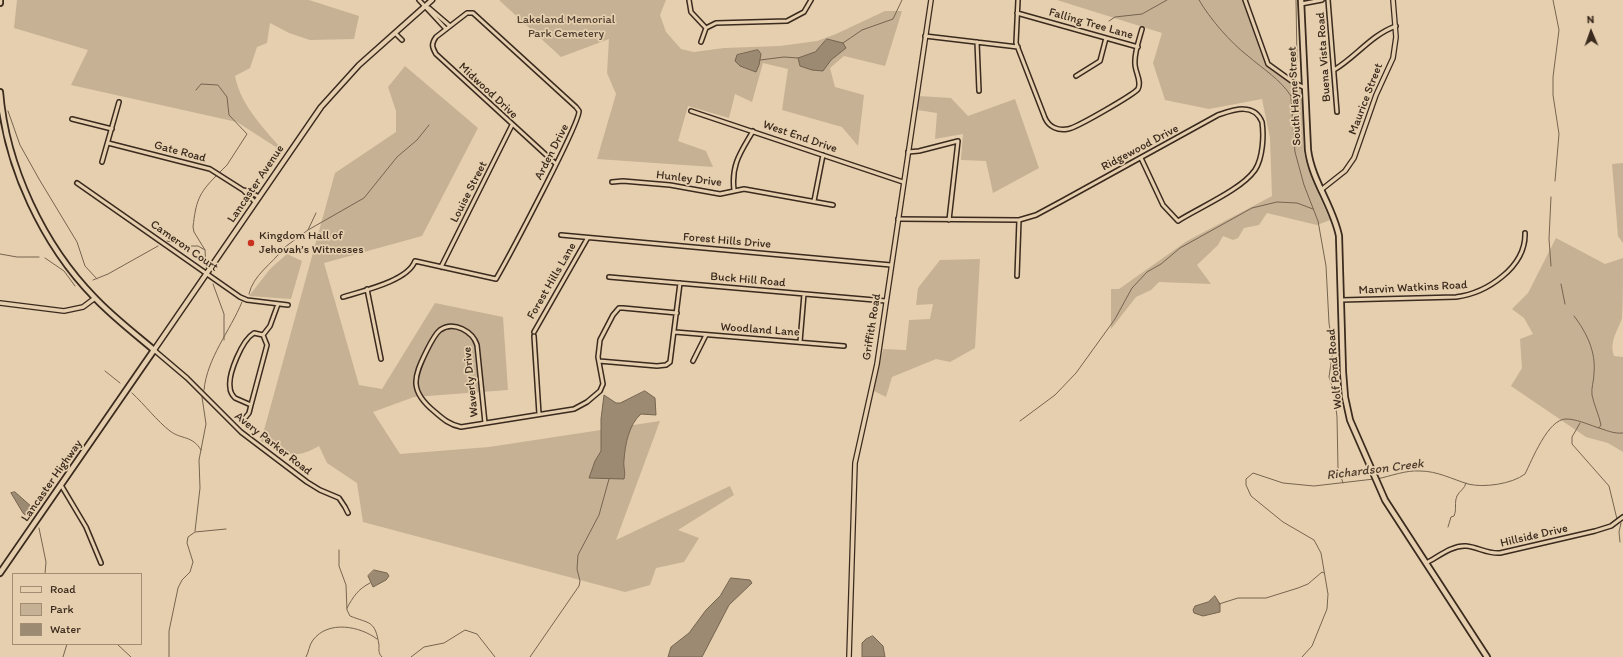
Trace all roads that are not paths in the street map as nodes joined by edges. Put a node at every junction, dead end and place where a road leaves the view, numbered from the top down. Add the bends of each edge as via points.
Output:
1 (419, 0) edge
2 (432, 0) edge
3 (689, 0) edge
4 (811, 0) edge
5 (931, 0) edge
6 (1018, 0) edge
7 (1246, 0) edge
8 (1322, 0) edge
9 (1328, 0) edge
10 (1393, 0) edge
11 (1301, 2) edge
12 (425, 6) junction
13 (1017, 13) junction
14 (450, 26) junction
15 (1396, 26) junction
16 (706, 28) junction
17 (446, 29) junction
18 (1142, 29) dead end
19 (395, 33) junction
20 (925, 36) junction
21 (1106, 38) junction
22 (402, 40) dead end
23 (701, 42) dead end
24 (976, 42) junction
25 (1018, 47) junction
26 (1138, 47) junction
27 (1334, 70) junction
28 (1076, 76) dead end
29 (1305, 88) junction
30 (978, 91) dead end
31 (0, 92) edge
32 (119, 102) dead end
33 (690, 111) dead end
34 (1337, 112) dead end
35 (72, 119) dead end
36 (512, 125) junction
37 (112, 128) junction
38 (753, 131) junction
39 (108, 143) junction
40 (908, 152) junction
41 (823, 155) junction
42 (1141, 158) junction
43 (102, 162) dead end
44 (556, 164) junction
45 (612, 182) dead end
46 (904, 182) junction
47 (77, 183) dead end
48 (243, 190) junction
49 (734, 190) junction
50 (1321, 190) junction
51 (259, 197) junction
52 (814, 201) junction
53 (255, 202) junction
54 (833, 206) dead end
55 (898, 219) junction
56 (949, 220) junction
57 (1019, 220) junction
58 (1525, 233) dead end
59 (561, 236) dead end
60 (587, 239) junction
61 (891, 265) junction
62 (441, 267) junction
63 (207, 273) junction
64 (1017, 276) dead end
65 (609, 277) dead end
66 (680, 283) junction
67 (367, 289) junction
68 (804, 294) junction
69 (342, 297) dead end
70 (95, 298) junction
71 (1340, 300) junction
72 (886, 301) junction
73 (0, 303) edge
74 (278, 304) junction
75 (288, 305) dead end
76 (677, 313) junction
77 (534, 332) dead end
78 (675, 332) junction
79 (263, 335) junction
80 (706, 335) junction
81 (534, 336) dead end
82 (800, 342) junction
83 (844, 346) dead end
84 (154, 350) junction
85 (380, 359) dead end
86 (693, 361) dead end
87 (599, 362) junction
88 (119, 400) joint
89 (251, 405) junction
90 (539, 414) junction
91 (245, 418) dead end
92 (485, 423) junction
93 (61, 485) junction
94 (348, 513) dead end
95 (1623, 517) edge
96 (101, 563) dead end
97 (1426, 563) junction
98 (0, 573) edge
99 (849, 657) edge
100 (1487, 657) edge

1 - 12 street
2 - 12 main road, Lancaster Avenue
3 - 16 street via 691,12
4 - 16 street via 804,12 788,21 716,23
5 - 20 street, Griffith Road
6 - 13 street
7 - 29 street via 1268,64
8 - 11 street
9 - 27 street, Buena Vista Road
10 - 15 street, Maurice Street
11 - 29 main road, South Hayne Street
12 - 14 street
12 - 17 street
12 - 19 main road, Lancaster Avenue
13 - 21 street, Falling Tree Lane
13 - 25 street
14 - 17 street, Midwood Drive
14 - 44 street, Arden Drive via 467,13 473,13 579,110 578,120
15 - 27 street via 1379,33 1358,54
15 - 50 street, Maurice Street via 1393,58 1374,100 1354,158 1345,171
16 - 23 street
17 - 36 street, Midwood Drive via 432,43 436,54
18 - 26 street
19 - 22 street
19 - 51 main road, Lancaster Avenue via 338,86
20 - 24 street
20 - 40 street, Griffith Road
21 - 26 street, Falling Tree Lane
21 - 28 street via 1100,61
24 - 25 street
24 - 30 street
25 - 26 street via 1047,122 1053,127 1064,129 1072,128 1136,91 1140,86 1135,62
27 - 34 street, Buena Vista Road
29 - 50 main road, South Hayne Street via 1309,159
31 - 70 main road via 11,146 32,202 55,246
32 - 37 street
33 - 38 street, West End Drive
35 - 37 street
36 - 44 street, Midwood Drive
36 - 62 street, Louise Street
37 - 39 street
38 - 41 street, West End Drive
38 - 49 street via 735,163
39 - 43 street
39 - 48 street, Gate Road via 204,167
40 - 46 street, Griffith Road
40 - 56 street via 958,141
41 - 46 street, West End Drive
41 - 52 street
42 - 42 street, Ridgewood Drive via 1163,205 1178,221 1232,190 1254,170 1260,152 1262,122 1251,110 1244,109 1218,115
42 - 57 street, Ridgewood Drive via 1046,209
44 - 62 street, Arden Drive via 496,279
45 - 49 street, Hunley Drive via 670,185 720,194
46 - 55 street, Griffith Road
47 - 63 street, Cameron Court
48 - 51 street, Gate Road
48 - 53 street, Gate Road
49 - 52 street, Hunley Drive via 744,189
50 - 71 main road, Wolf Pond Road via 1339,236
51 - 53 main road, Lancaster Avenue
52 - 54 street, Hunley Drive
53 - 63 main road, Lancaster Avenue
55 - 56 street, Ridgewood Drive
55 - 61 street, Griffith Road
56 - 57 street, Ridgewood Drive
57 - 64 street
58 - 71 street, Marvin Watkins Road via 1522,252 1508,271 1472,294
59 - 60 street, Forest Hills Drive
60 - 61 street, Forest Hills Drive
60 - 77 street, Forest Hills Lane
61 - 72 street, Griffith Road
62 - 67 street, Arden Drive via 415,261 411,268 399,277
63 - 74 street, Cameron Court via 247,300
63 - 84 main road, Lancaster Avenue
65 - 66 street, Buck Hill Road
66 - 68 street, Buck Hill Road
66 - 76 street
67 - 69 street
67 - 85 street
68 - 72 street, Buck Hill Road
68 - 82 street
70 - 73 street via 83,307 64,311
70 - 84 main road
71 - 97 main road, Wolf Pond Road via 1343,372 1350,420 1385,500
72 - 99 street, Griffith Road via 877,364 855,463
74 - 75 street, Cameron Court
74 - 79 street via 270,326
76 - 78 street
76 - 87 street, Waverly Drive via 619,308 600,340
78 - 80 street, Woodland Lane
78 - 87 street via 672,357 666,365
79 - 89 street via 267,346
79 - 89 street via 250,335 233,368 229,385 235,398
80 - 82 street, Woodland Lane
80 - 86 street
81 - 90 street
82 - 83 street, Woodland Lane
84 - 88 main road, Lancaster Avenue
84 - 94 street, Avery Parker Road via 187,378 241,432 307,482 339,498
87 - 90 street, Waverly Drive via 603,384 593,398 574,408
88 - 93 main road, Lancaster Highway
89 - 91 street
90 - 92 street, Waverly Drive
92 - 92 street, Waverly Drive via 461,427 451,425 421,400 416,390 420,364 432,341 441,330 450,326 468,330 475,337
93 - 96 street via 86,527
93 - 98 main road, Lancaster Highway
95 - 97 street, Hillside Drive via 1611,526 1595,531 1500,553 1489,553 1466,546 1459,547
97 - 100 main road, Wolf Pond Road

